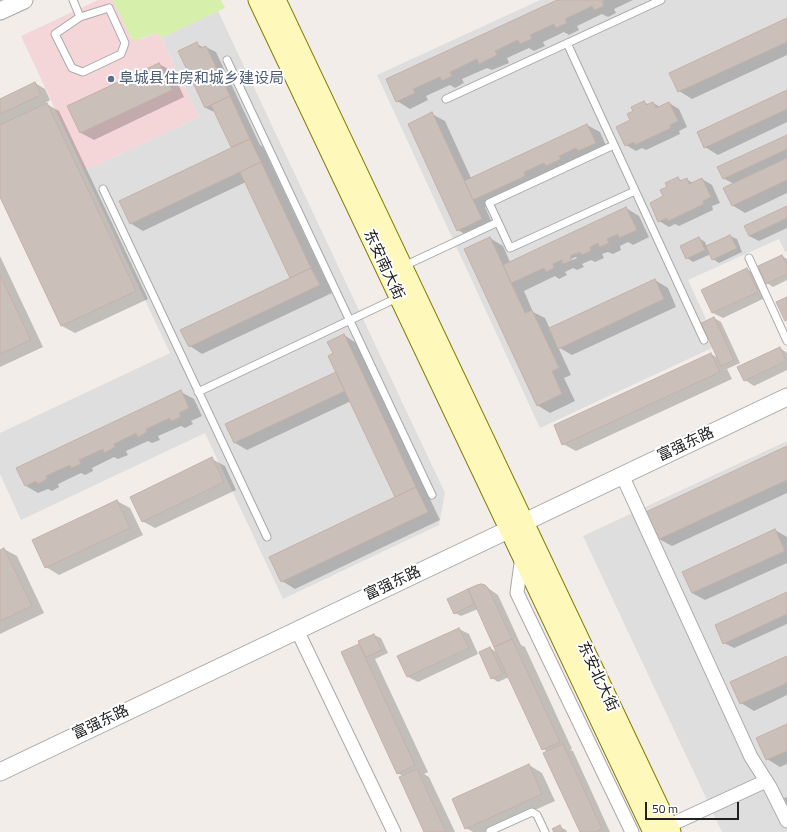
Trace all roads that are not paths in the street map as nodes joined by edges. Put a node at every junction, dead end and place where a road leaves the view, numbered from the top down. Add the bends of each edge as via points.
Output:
1 (24, 0) edge
2 (73, 0) edge
3 (258, 0) edge
4 (276, 0) edge
5 (661, 0) edge
6 (0, 11) edge
7 (80, 17) junction
8 (567, 43) junction
9 (227, 60) dead end
10 (446, 99) dead end
11 (614, 145) junction
12 (103, 189) dead end
13 (635, 191) junction
14 (498, 222) junction
15 (749, 258) dead end
16 (402, 267) junction
17 (399, 297) junction
18 (350, 320) junction
19 (704, 340) dead end
20 (787, 341) edge
21 (198, 392) junction
22 (787, 397) edge
23 (622, 475) junction
24 (432, 495) dead end
25 (516, 526) junction
26 (267, 537) dead end
27 (522, 556) junction
28 (298, 630) junction
29 (0, 772) edge
30 (766, 781) junction
31 (787, 821) edge
32 (664, 830) edge
33 (490, 831) dead end
34 (394, 832) edge
35 (545, 832) edge
36 (632, 832) edge

1 - 6 street
2 - 7 lane
3 - 17 main road, 东安南大街
4 - 16 main road, 东安南大街
5 - 8 lane
7 - 7 lane via 109,8 125,43 121,54 83,72 72,68 55,34
8 - 10 lane
8 - 11 lane
9 - 18 lane
11 - 13 lane
11 - 14 lane via 489,203
12 - 21 lane
13 - 14 lane via 510,248
13 - 19 lane
14 - 16 lane
15 - 20 lane
16 - 25 main road, 东安南大街
17 - 18 lane
17 - 25 main road, 东安南大街
18 - 21 lane
18 - 24 lane
21 - 26 lane
22 - 23 street, 富强东路
23 - 25 street, 富强东路
23 - 30 street via 751,757
25 - 27 main road, 东安北大街
25 - 28 street, 富强东路
25 - 32 main road, 东安北大街
27 - 32 main road, 东安北大街
27 - 36 street via 517,593
28 - 29 street, 富强东路
28 - 34 street
30 - 31 street
30 - 32 street
33 - 35 lane via 532,812 537,815

